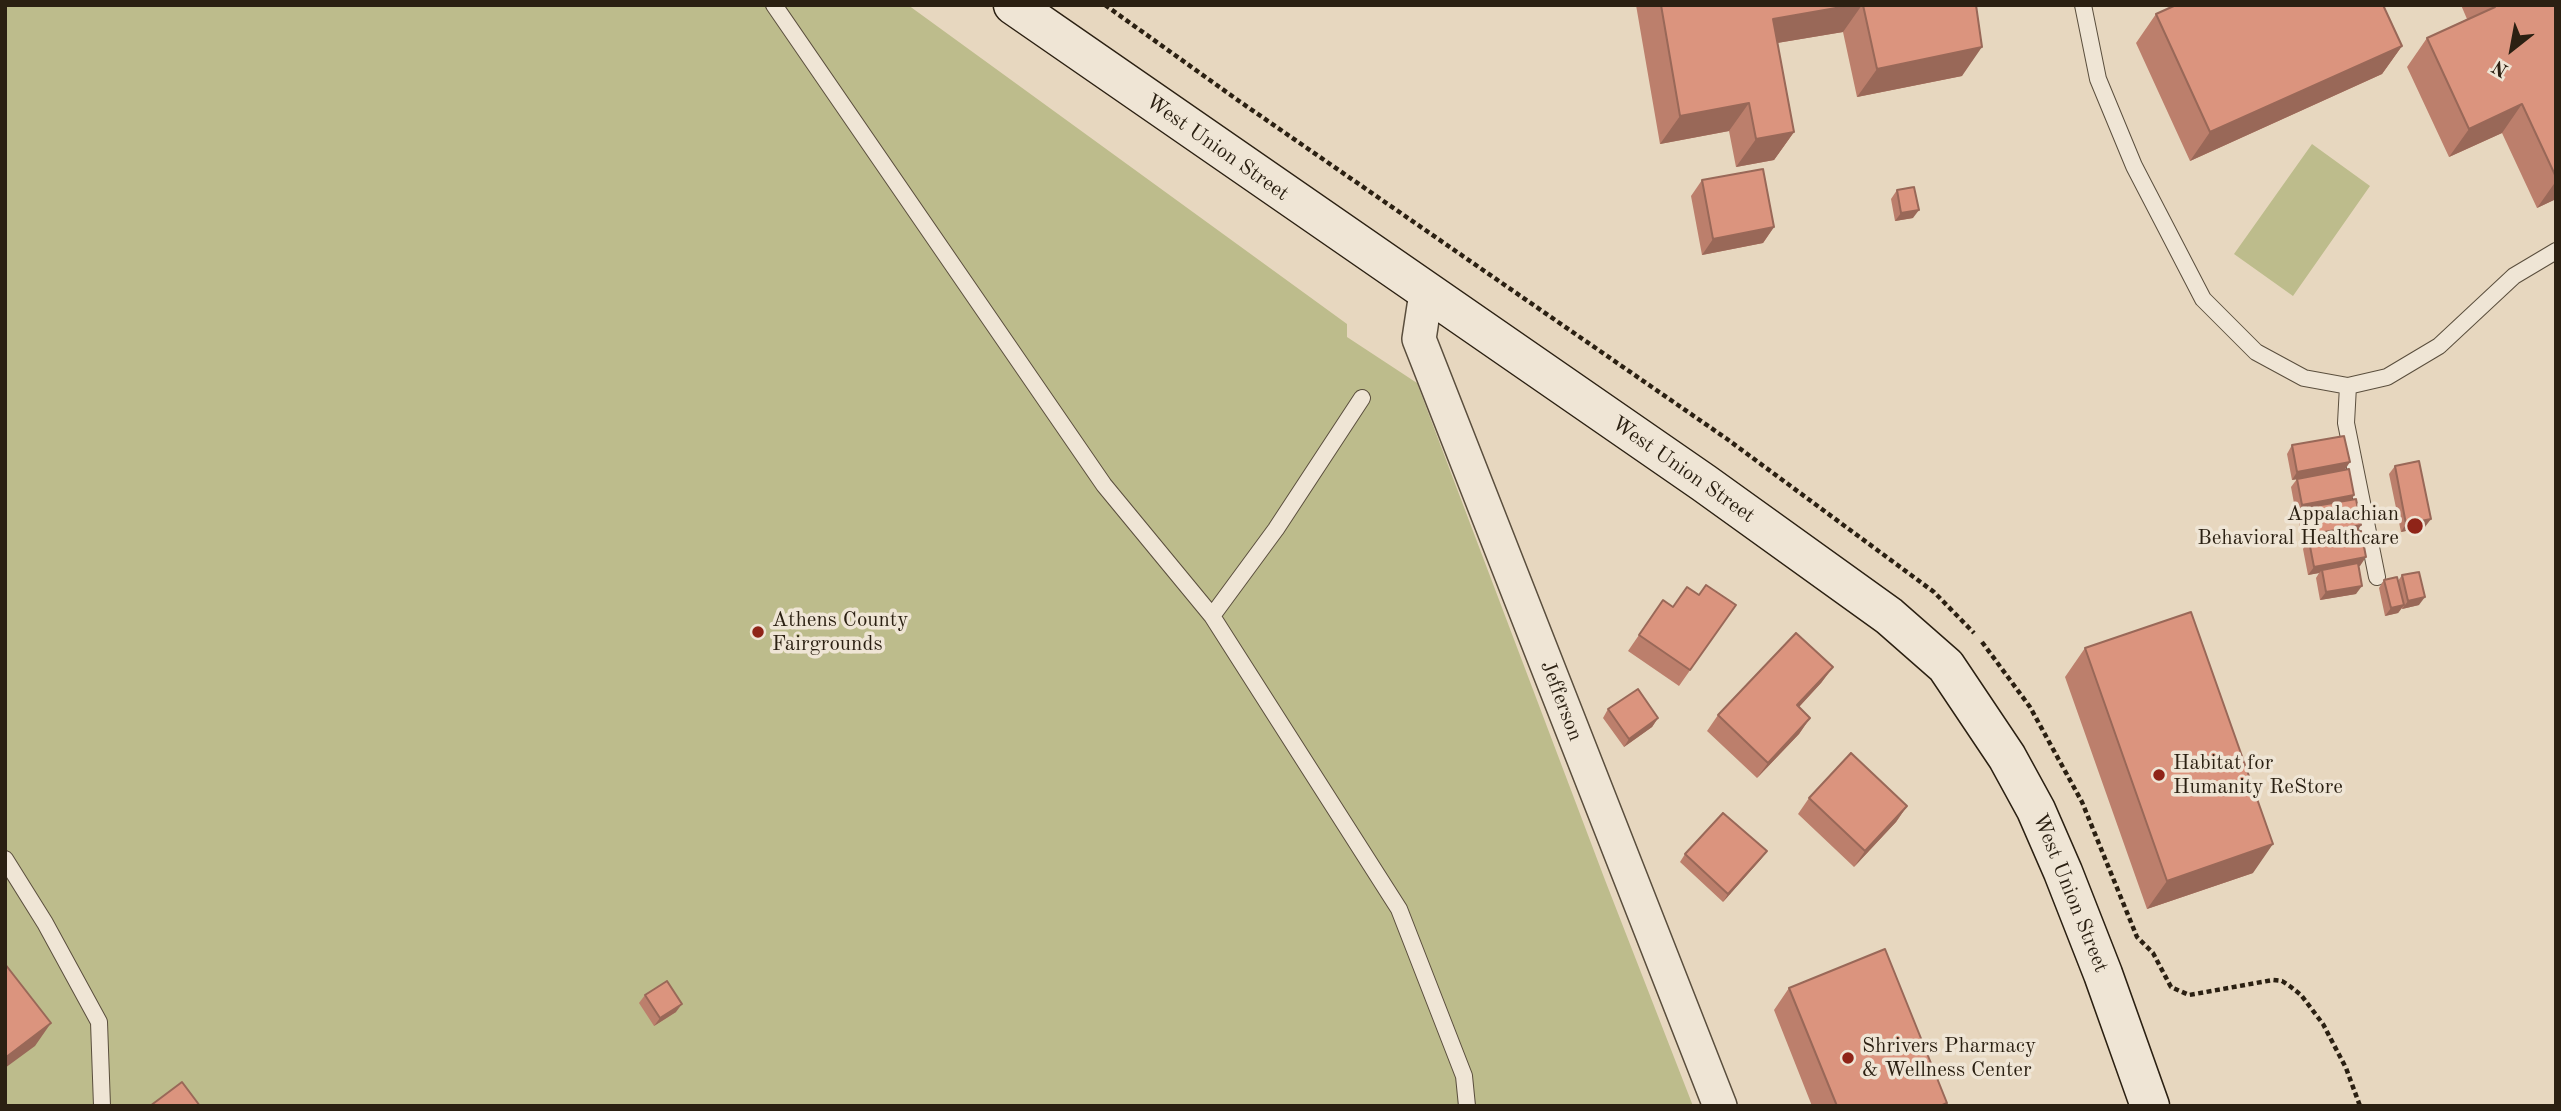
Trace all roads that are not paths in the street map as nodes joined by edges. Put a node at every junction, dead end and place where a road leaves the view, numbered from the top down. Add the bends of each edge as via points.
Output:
1 (774, 5) edge
2 (1013, 5) edge
3 (2083, 5) edge
4 (2556, 251) edge
5 (1426, 293) junction
6 (2348, 386) junction
7 (1362, 398) dead end
8 (2377, 577) dead end
9 (1212, 616) junction
10 (5, 859) edge
11 (102, 1106) edge
12 (1467, 1106) edge
13 (1720, 1106) edge
14 (2150, 1106) edge

1 - 9 lane via 1104,485
2 - 5 main road, West Union Street
3 - 6 lane via 2098,79 2134,166 2203,299 2256,352 2304,378
4 - 6 lane via 2514,276 2439,346 2386,377
5 - 13 street, Jefferson via 1419,339
5 - 14 main road, West Union Street via 1704,483 1889,616 1945,666 2007,757 2036,810 2103,974
6 - 8 lane via 2346,422
7 - 9 lane
9 - 12 lane via 1399,909 1464,1076
10 - 11 lane via 99,1022

